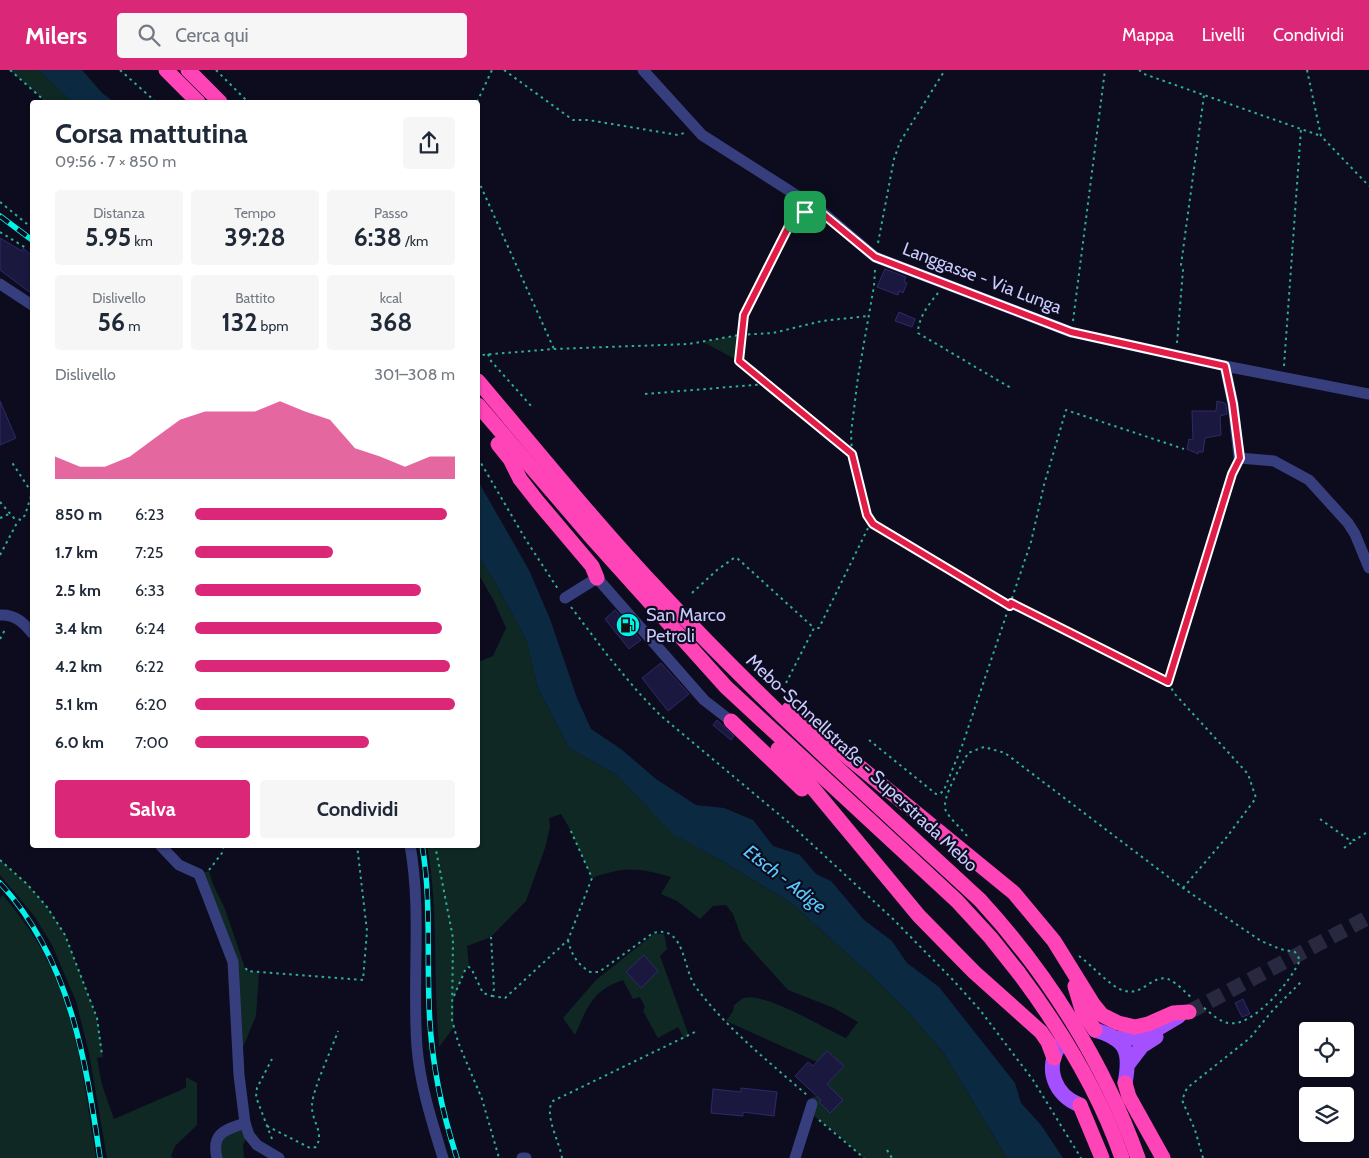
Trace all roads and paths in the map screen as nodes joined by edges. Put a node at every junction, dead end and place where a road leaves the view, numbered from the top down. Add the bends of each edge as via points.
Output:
1 (10, 70) edge
2 (120, 70) edge
3 (166, 70) edge
4 (188, 70) edge
5 (216, 70) edge
6 (492, 70) edge
7 (504, 70) edge
8 (643, 70) edge
9 (945, 70) edge
10 (1104, 70) edge
11 (1139, 70) edge
12 (1307, 70) edge
13 (1204, 95) junction
14 (44, 100) edge
15 (154, 100) edge
16 (196, 100) edge
17 (218, 100) edge
18 (246, 100) edge
19 (478, 100) edge
20 (692, 126) junction
21 (1301, 129) junction
22 (1320, 136) junction
23 (480, 184) edge
24 (1369, 186) edge
25 (0, 202) edge
26 (812, 205) junction
27 (30, 226) edge
28 (0, 232) edge
29 (26, 248) dead end
30 (875, 257) junction
31 (944, 282) junction
32 (0, 284) edge
33 (30, 304) edge
34 (868, 316) junction
35 (1071, 332) junction
36 (741, 335) junction
37 (554, 349) junction
38 (488, 354) junction
39 (480, 355) edge
40 (1176, 355) junction
41 (1225, 366) junction
42 (1283, 376) junction
43 (480, 383) edge
44 (766, 384) junction
45 (1011, 388) dead end
46 (645, 394) dead end
47 (1369, 394) edge
48 (480, 407) edge
49 (532, 407) dead end
50 (480, 421) edge
51 (1184, 449) dead end
52 (852, 454) junction
53 (1240, 458) junction
54 (11, 461) dead end
55 (480, 461) edge
56 (30, 490) edge
57 (30, 498) edge
58 (0, 502) edge
59 (28, 504) joint
60 (10, 514) junction
61 (0, 518) edge
62 (18, 521) junction
63 (871, 522) junction
64 (0, 555) edge
65 (1369, 568) edge
66 (597, 578) junction
67 (692, 593) dead end
68 (565, 598) junction
69 (1011, 605) junction
70 (0, 615) edge
71 (814, 628) junction
72 (30, 631) edge
73 (713, 647) junction
74 (1168, 682) junction
75 (786, 683) dead end
76 (726, 687) junction
77 (730, 721) joint
78 (869, 740) dead end
79 (1320, 819) dead end
80 (570, 829) dead end
81 (1369, 831) edge
82 (970, 840) dead end
83 (1355, 840) junction
84 (163, 848) edge
85 (223, 848) edge
86 (357, 848) edge
87 (410, 848) edge
88 (436, 848) edge
89 (1344, 848) dead end
90 (0, 860) edge
91 (211, 877) dead end
92 (1183, 888) junction
93 (908, 902) junction
94 (492, 937) dead end
95 (568, 940) junction
96 (1066, 959) junction
97 (244, 962) dead end
98 (1302, 982) dead end
99 (492, 996) junction
100 (453, 999) junction
101 (1189, 1012) junction
102 (1095, 1030) joint
103 (338, 1031) dead end
104 (695, 1032) dead end
105 (1114, 1038) junction
106 (1057, 1051) joint
107 (102, 1055) dead end
108 (272, 1059) dead end
109 (1129, 1063) junction
110 (1125, 1083) joint
111 (811, 1104) junction
112 (1080, 1105) joint
113 (245, 1123) junction
114 (267, 1126) junction
115 (273, 1142) dead end
116 (887, 1150) dead end
117 (217, 1158) edge
118 (278, 1158) edge
119 (443, 1158) edge
120 (499, 1158) edge
121 (522, 1158) edge
122 (526, 1158) edge
123 (562, 1158) edge
124 (795, 1158) edge
125 (864, 1158) edge
126 (892, 1158) edge
127 (1081, 1158) edge
128 (1102, 1158) edge
129 (1122, 1158) edge
130 (1138, 1158) edge
131 (1162, 1158) edge
132 (1203, 1158) edge

1 - 14 path
2 - 15 path
3 - 16 highway
4 - 17 highway
5 - 18 path
6 - 19 path
7 - 20 path via 573,120 678,135
8 - 20 street, Langgasse - Via Lunga
9 - 30 path via 900,142
10 - 35 path
11 - 13 path
12 - 22 path
13 - 21 path
13 - 40 path via 1181,265
20 - 26 street, Langgasse - Via Lunga
21 - 22 path
21 - 42 path
22 - 24 path
23 - 37 path
25 - 27 path
26 - 30 street, Langgasse - Via Lunga
26 - 36 path via 805,212 797,210 744,315
28 - 29 path
30 - 31 street, Langgasse - Via Lunga
30 - 34 path
31 - 35 street, Langgasse - Via Lunga
31 - 45 path via 930,300 918,333
32 - 33 street
34 - 36 path
34 - 52 path via 854,404
35 - 40 street, Langgasse - Via Lunga
36 - 37 path via 689,344
36 - 44 path via 739,361
37 - 38 path
38 - 39 path
38 - 49 path
40 - 41 street, Langgasse - Via Lunga
41 - 42 street, Langgasse - Via Lunga
41 - 53 street
42 - 47 street, Langgasse - Via Lunga
43 - 73 highway, Mebo-Schnellstraße - Superstrada Mebo via 660,592
44 - 46 path
44 - 52 path
48 - 76 highway, Mebo-Schnellstraße - Superstrada Mebo
50 - 66 highway via 538,502 592,566
51 - 69 path via 1066,410
52 - 63 path
53 - 65 street via 1274,461 1309,480 1348,523
53 - 74 path via 1232,474
54 - 56 path
55 - 68 path via 543,568
57 - 59 path
58 - 60 path
59 - 62 path via 25,515
60 - 61 path
60 - 62 path
62 - 64 path
63 - 69 path
63 - 71 path via 832,606 820,628
66 - 68 street
66 - 77 street via 704,700
67 - 71 path via 717,570 737,558
68 - 127 path via 608,656 660,715 788,822 916,941 953,980 1033,1080
69 - 74 path
69 - 78 path via 962,746 940,794
70 - 72 street via 12,616
71 - 75 path
73 - 96 highway via 736,658 798,718 1008,888
73 - 130 highway, Mebo-Schnellstraße - Superstrada Mebo, bridge via 1006,928 1044,978 1093,1058
74 - 92 path via 1174,693 1248,774 1256,798
76 - 93 highway via 735,706 792,763
76 - 129 highway, Mebo-Schnellstraße - Superstrada Mebo, bridge via 957,901 991,938 1057,1027 1105,1114
77 - 93 highway via 808,794 894,896
79 - 83 path via 1348,839
80 - 95 path via 592,878
81 - 83 path
82 - 92 path via 946,811 945,805 968,753 984,746 1005,753
83 - 89 path
84 - 113 street via 179,864 199,874 233,962
85 - 91 path via 210,866
86 - 97 path via 368,931 363,980 246,972
87 - 119 street via 418,1048 428,1107
88 - 100 path via 453,938
90 - 107 path via 47,907 65,935 97,1018
92 - 96 path via 1261,940 1295,952 1300,960 1273,997 1252,1018 1240,1023 1227,1023 1213,1016 1169,979 1159,979 1136,992 1125,991 1075,953
93 - 106 highway via 974,972
94 - 99 path
95 - 99 path via 505,998
95 - 111 path via 576,960 590,972 599,972 653,933 662,932 674,937 680,944 694,985
96 - 101 highway via 1092,1004 1102,1015 1118,1023 1135,1027 1173,1013
96 - 102 highway via 1083,1013
98 - 132 path via 1250,1038 1183,1094 1182,1100
99 - 100 path via 483,993 472,970 466,968
100 - 120 path via 452,1020 458,1042 482,1099
101 - 105 main road via 1140,1038
101 - 109 main road via 1181,1023 1142,1046
102 - 105 main road
103 - 114 path via 312,1107 320,1134 316,1147 310,1148
104 - 123 path via 554,1101 550,1112
105 - 109 main road via 1123,1047
106 - 112 main road via 1053,1074 1057,1087 1066,1098
108 - 114 path via 257,1088 256,1097
109 - 110 main road
110 - 131 highway via 1129,1097
111 - 124 street
111 - 125 path
112 - 128 highway
113 - 117 street via 218,1136
113 - 118 street via 257,1145
114 - 115 path
116 - 126 path
121 - 122 street

